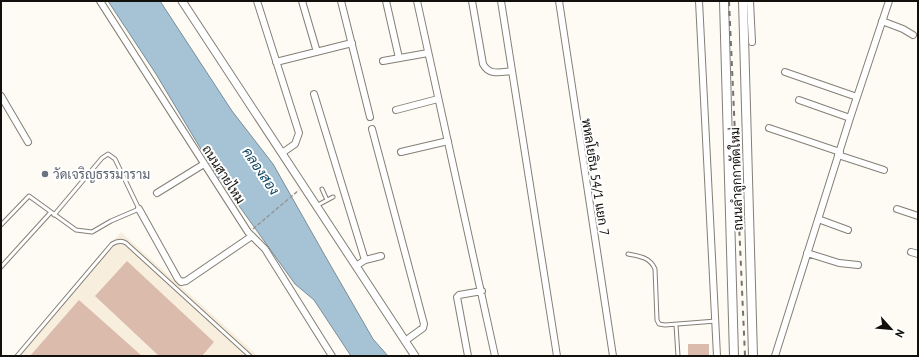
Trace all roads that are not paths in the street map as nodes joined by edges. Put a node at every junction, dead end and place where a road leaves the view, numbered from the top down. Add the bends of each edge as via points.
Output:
1 (100, 1) edge
2 (182, 1) edge
3 (257, 1) edge
4 (302, 1) edge
5 (341, 1) edge
6 (386, 1) edge
7 (417, 1) edge
8 (472, 1) edge
9 (502, 1) edge
10 (559, 1) edge
11 (699, 1) edge
12 (724, 1) edge
13 (743, 1) edge
14 (750, 1) edge
15 (889, 1) edge
16 (882, 21) junction
17 (913, 35) dead end
18 (752, 42) dead end
19 (352, 43) junction
20 (316, 52) junction
21 (428, 53) junction
22 (399, 58) junction
23 (383, 61) dead end
24 (276, 62) junction
25 (512, 71) junction
26 (785, 72) dead end
27 (314, 94) dead end
28 (1, 96) edge
29 (857, 97) junction
30 (438, 100) junction
31 (799, 100) dead end
32 (396, 110) dead end
33 (370, 117) dead end
34 (850, 118) junction
35 (769, 128) dead end
36 (372, 129) dead end
37 (448, 141) junction
38 (28, 142) dead end
39 (400, 152) dead end
40 (282, 153) junction
41 (839, 154) junction
42 (204, 164) junction
43 (884, 170) dead end
44 (322, 189) dead end
45 (157, 193) dead end
46 (333, 197) dead end
47 (327, 200) junction
48 (316, 206) junction
49 (140, 209) junction
50 (897, 209) dead end
51 (51, 212) junction
52 (54, 215) junction
53 (918, 216) edge
54 (818, 219) junction
55 (1, 225) edge
56 (848, 230) dead end
57 (252, 236) junction
58 (911, 252) dead end
59 (807, 253) junction
60 (628, 254) dead end
61 (918, 254) edge
62 (381, 256) dead end
63 (365, 260) junction
64 (858, 265) dead end
65 (356, 266) junction
66 (1, 267) edge
67 (482, 291) junction
68 (716, 321) junction
69 (676, 325) junction
70 (405, 341) junction
71 (17, 356) edge
72 (250, 356) edge
73 (332, 356) edge
74 (415, 356) edge
75 (468, 356) edge
76 (495, 356) edge
77 (557, 356) edge
78 (612, 356) edge
79 (678, 356) edge
80 (717, 356) edge
81 (734, 356) edge
82 (753, 356) edge
83 (775, 356) edge

1 - 42 street, ถนนสายไหม
2 - 40 street
3 - 24 street
4 - 20 street
5 - 19 street
6 - 22 street
7 - 21 street
8 - 25 street via 486,70
9 - 25 street
10 - 78 street, พหลโยธิน 54/1 แยก 7
11 - 68 street
12 - 81 main road, ถนนลำลูกกาตัดใหม่
13 - 82 main road, ถนนลำลูกกาตัดใหม่
14 - 18 street
15 - 16 street
16 - 17 street
16 - 29 street
19 - 20 street
19 - 33 street
20 - 24 street
21 - 22 street
21 - 30 street
22 - 23 street
24 - 40 street via 299,133 295,144
25 - 77 street
26 - 29 street
27 - 63 street
28 - 38 street
29 - 34 street
30 - 32 street
30 - 37 street
31 - 34 street
34 - 41 street
35 - 41 street
36 - 70 street via 424,324 423,328
37 - 39 street
37 - 67 street
40 - 48 street
41 - 43 street
41 - 54 street
42 - 45 street
42 - 57 street, ถนนสายไหม
44 - 47 lane
46 - 47 lane
47 - 48 lane
48 - 65 street
49 - 52 lane via 92,232 76,230
49 - 52 lane via 115,159 108,154
49 - 57 street via 181,282
50 - 53 street
51 - 52 lane
51 - 55 lane via 29,196
51 - 66 lane
54 - 56 street
54 - 59 street
57 - 73 street, ถนนสายไหม via 265,249
58 - 61 street
59 - 64 street via 839,263
59 - 83 street
60 - 69 lane via 646,258 652,264 655,269 657,320 659,324
62 - 63 street
63 - 65 street
65 - 70 street
67 - 75 street via 457,297
67 - 76 street
68 - 69 lane
68 - 80 street
69 - 79 lane
70 - 74 street
71 - 72 lane via 112,244 122,241

